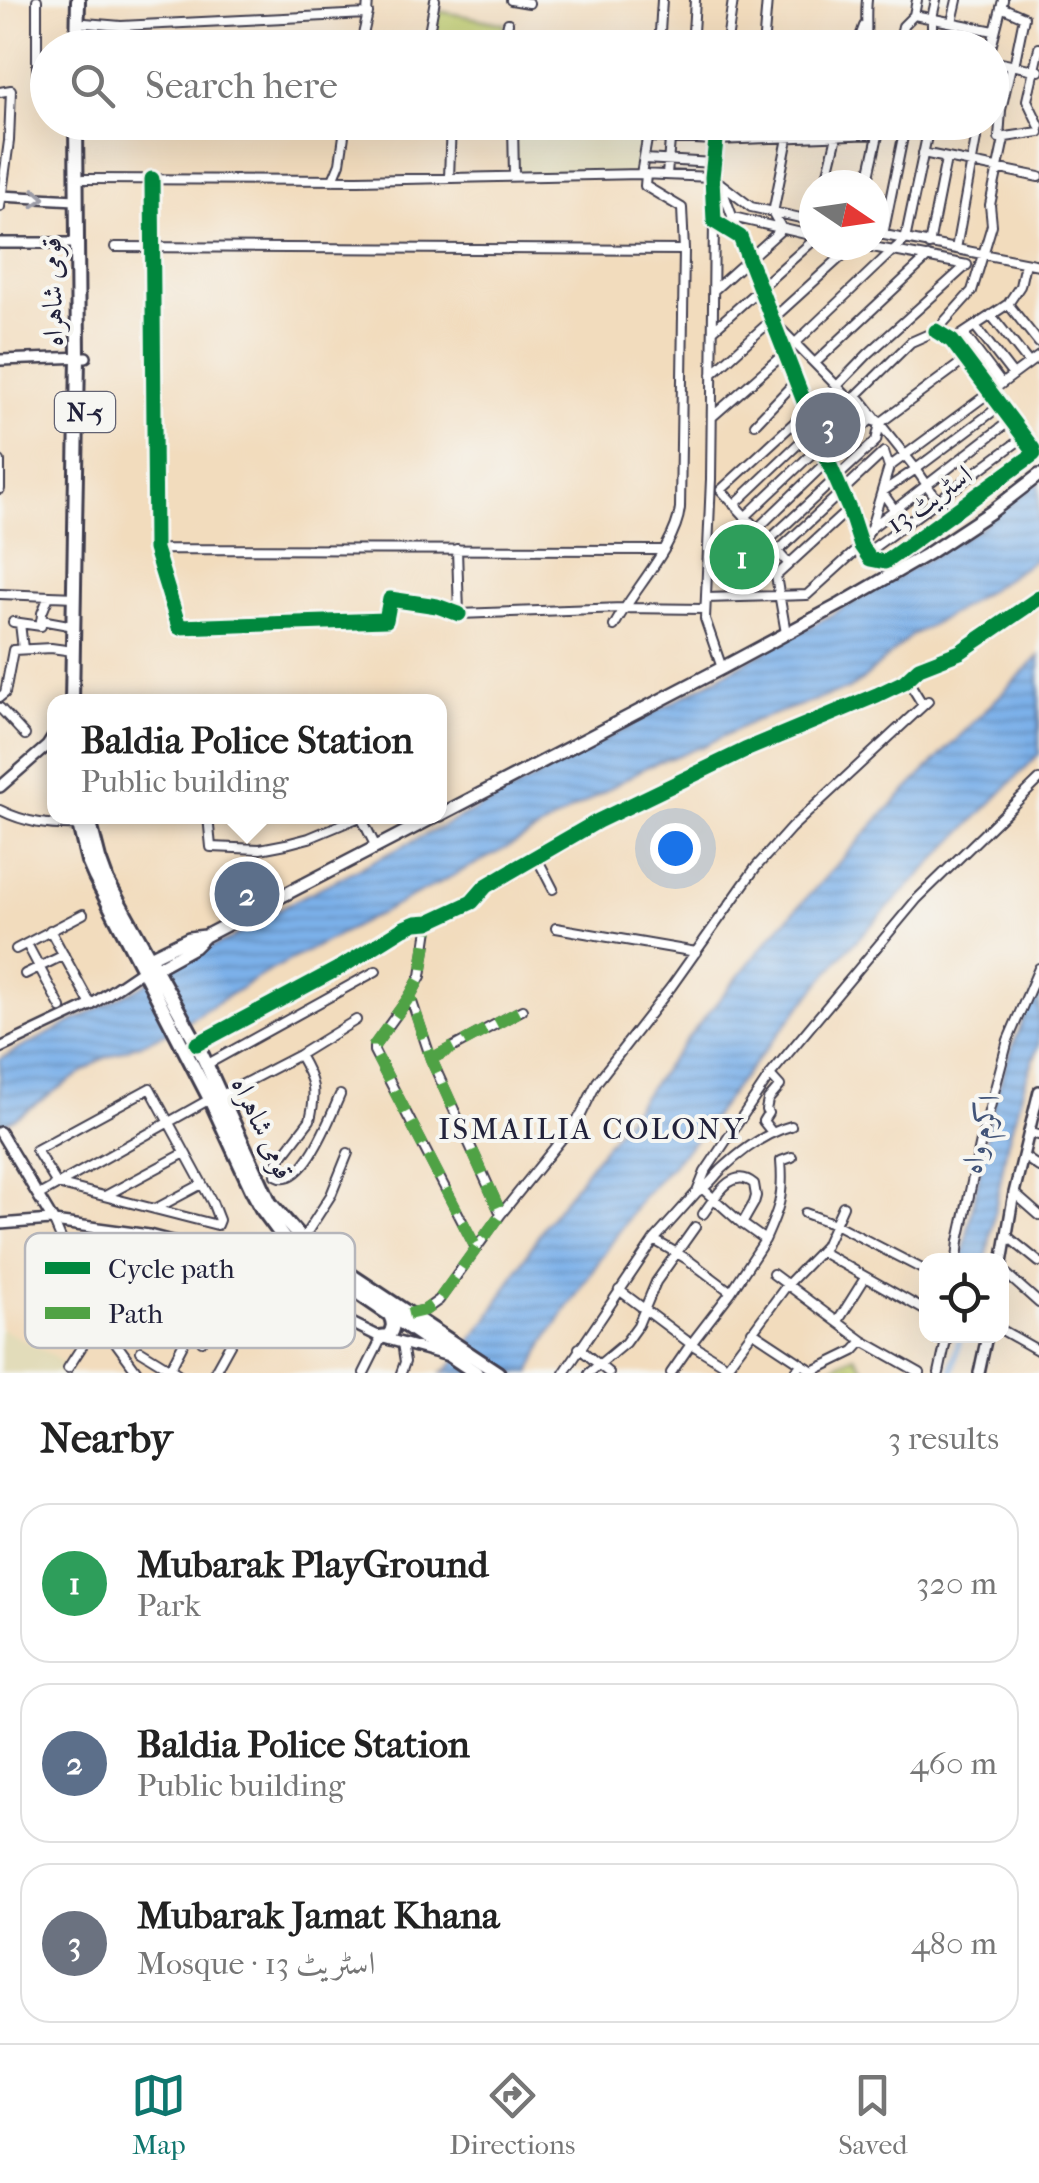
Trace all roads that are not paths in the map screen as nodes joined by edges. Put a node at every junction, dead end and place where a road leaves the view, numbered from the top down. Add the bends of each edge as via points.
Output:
1 (37, 0) edge
2 (78, 0) edge
3 (86, 0) edge
4 (369, 0) edge
5 (435, 0) edge
6 (512, 0) edge
7 (662, 0) edge
8 (695, 0) edge
9 (733, 0) edge
10 (767, 0) edge
11 (867, 0) edge
12 (917, 0) edge
13 (936, 0) edge
14 (957, 0) edge
15 (529, 3) dead end
16 (1002, 4) edge
17 (368, 14) junction
18 (914, 15) junction
19 (932, 18) junction
20 (952, 22) junction
21 (85, 23) junction
22 (508, 23) dead end
23 (864, 26) junction
24 (37, 30) edge
25 (77, 30) edge
26 (85, 30) edge
27 (364, 30) edge
28 (429, 30) edge
29 (507, 30) edge
30 (660, 30) edge
31 (693, 30) edge
32 (729, 30) edge
33 (764, 30) edge
34 (863, 30) edge
35 (866, 30) edge
36 (902, 30) edge
37 (932, 30) edge
38 (989, 30) edge
39 (994, 30) edge
40 (1038, 51) edge
41 (1009, 65) edge
42 (1012, 66) junction
43 (1036, 71) edge
44 (1009, 74) edge
45 (0, 92) edge
46 (1035, 110) edge
47 (1039, 128) edge
48 (1009, 137) edge
49 (76, 140) edge
50 (84, 140) edge
51 (344, 140) edge
52 (450, 140) edge
53 (513, 140) edge
54 (647, 140) edge
55 (670, 140) joint
56 (716, 140) joint
57 (788, 140) edge
58 (836, 140) edge
59 (877, 140) edge
60 (902, 140) edge
61 (926, 140) edge
62 (976, 140) edge
63 (1004, 140) edge
64 (4, 141) edge
65 (923, 154) junction
66 (644, 158) junction
67 (946, 159) junction
68 (668, 160) junction
69 (714, 163) junction
70 (972, 163) junction
71 (998, 168) junction
72 (829, 170) edge
73 (870, 170) edge
74 (644, 174) junction
75 (666, 175) junction
76 (514, 176) junction
77 (1039, 176) edge
78 (152, 178) junction
79 (449, 178) junction
80 (84, 179) junction
81 (332, 180) junction
82 (716, 180) junction
83 (889, 190) edge
84 (1, 196) edge
85 (76, 200) junction
86 (0, 206) edge
87 (773, 213) junction
88 (733, 217) junction
89 (799, 218) edge
90 (714, 220) junction
91 (782, 229) junction
92 (799, 234) edge
93 (889, 236) edge
94 (740, 237) junction
95 (905, 240) junction
96 (0, 242) edge
97 (77, 243) junction
98 (930, 244) junction
99 (151, 246) junction
100 (115, 247) dead end
101 (956, 249) junction
102 (684, 250) junction
103 (799, 252) edge
104 (891, 252) junction
105 (984, 255) junction
106 (928, 257) junction
107 (748, 260) junction
108 (838, 260) edge
109 (1025, 263) junction
110 (1039, 266) edge
111 (81, 276) junction
112 (714, 290) junction
113 (760, 290) junction
114 (1008, 304) junction
115 (992, 316) junction
116 (772, 321) junction
117 (975, 326) junction
118 (712, 331) junction
119 (936, 331) junction
120 (964, 334) junction
121 (952, 341) junction
122 (1039, 343) edge
123 (794, 344) junction
124 (786, 352) junction
125 (1039, 356) edge
126 (82, 357) junction
127 (0, 360) edge
128 (964, 360) junction
129 (815, 363) junction
130 (1029, 364) junction
131 (712, 374) junction
132 (1013, 375) junction
133 (797, 380) junction
134 (1001, 383) junction
135 (838, 385) junction
136 (989, 392) junction
137 (1000, 406) junction
138 (808, 410) junction
139 (712, 417) junction
140 (1011, 420) junction
141 (875, 421) junction
142 (755, 424) dead end
143 (815, 428) junction
144 (1024, 436) junction
145 (876, 440) junction
146 (821, 445) junction
147 (884, 452) junction
148 (906, 455) junction
149 (0, 461) edge
150 (828, 461) junction
151 (889, 466) junction
152 (916, 469) junction
153 (0, 473) edge
154 (1039, 475) edge
155 (834, 477) junction
156 (711, 479) junction
157 (927, 484) junction
158 (0, 489) edge
159 (721, 490) junction
160 (882, 492) junction
161 (842, 493) junction
162 (938, 500) junction
163 (734, 505) junction
164 (894, 508) junction
165 (849, 509) junction
166 (745, 517) junction
167 (949, 517) junction
168 (871, 528) junction
169 (756, 529) junction
170 (768, 541) junction
171 (155, 549) junction
172 (457, 549) junction
173 (662, 550) junction
174 (863, 550) junction
175 (777, 552) junction
176 (788, 564) junction
177 (1, 594) edge
178 (49, 596) junction
179 (778, 596) junction
180 (75, 598) junction
181 (706, 598) junction
182 (1039, 598) edge
183 (0, 602) edge
184 (623, 608) junction
185 (705, 609) junction
186 (459, 614) junction
187 (42, 620) junction
188 (74, 626) junction
189 (614, 626) dead end
190 (786, 632) junction
191 (23, 649) junction
192 (72, 651) junction
193 (722, 668) junction
194 (906, 680) junction
195 (73, 694) edge
196 (73, 694) edge
197 (0, 697) edge
198 (0, 708) edge
199 (10, 718) junction
200 (0, 727) edge
201 (25, 735) dead end
202 (47, 746) edge
203 (1039, 780) edge
204 (0, 787) edge
205 (0, 810) edge
206 (447, 811) edge
207 (62, 824) edge
208 (82, 824) edge
209 (208, 824) edge
210 (344, 824) edge
211 (365, 824) edge
212 (422, 824) edge
213 (376, 847) junction
214 (536, 856) junction
215 (553, 889) dead end
216 (83, 914) dead end
217 (429, 922) junction
218 (556, 928) dead end
219 (50, 930) junction
220 (26, 944) junction
221 (16, 949) dead end
222 (696, 952) junction
223 (64, 955) junction
224 (39, 967) junction
225 (151, 968) junction
226 (1039, 968) edge
227 (376, 971) dead end
228 (24, 974) dead end
229 (410, 996) junction
230 (90, 1004) junction
231 (61, 1008) dead end
232 (522, 1010) dead end
233 (356, 1020) dead end
234 (191, 1047) junction
235 (0, 1048) edge
236 (299, 1055) junction
237 (431, 1059) junction
238 (206, 1065) junction
239 (770, 1075) junction
240 (1039, 1090) edge
241 (340, 1096) dead end
242 (215, 1097) junction
243 (168, 1123) junction
244 (792, 1126) dead end
245 (771, 1131) junction
246 (0, 1132) edge
247 (1031, 1137) edge
248 (1039, 1144) edge
249 (348, 1153) dead end
250 (185, 1154) junction
251 (1023, 1156) junction
252 (792, 1157) dead end
253 (1039, 1167) edge
254 (57, 1184) junction
255 (202, 1184) junction
256 (257, 1187) junction
257 (700, 1191) junction
258 (1014, 1193) junction
259 (39, 1195) junction
260 (105, 1196) junction
261 (714, 1200) junction
262 (843, 1206) dead end
263 (155, 1209) junction
264 (806, 1213) dead end
265 (501, 1214) junction
266 (703, 1214) dead end
267 (1039, 1215) edge
268 (52, 1221) junction
269 (0, 1224) edge
270 (742, 1224) junction
271 (834, 1224) junction
272 (695, 1227) dead end
273 (57, 1233) edge
274 (130, 1233) edge
275 (281, 1233) edge
276 (296, 1233) edge
277 (307, 1233) edge
278 (1006, 1236) junction
279 (654, 1240) junction
280 (765, 1240) junction
281 (476, 1248) junction
282 (820, 1251) junction
283 (676, 1253) junction
284 (958, 1253) edge
285 (1004, 1253) edge
286 (1039, 1262) edge
287 (919, 1267) edge
288 (773, 1274) dead end
289 (1009, 1274) edge
290 (866, 1278) junction
291 (355, 1282) edge
292 (787, 1285) junction
293 (355, 1287) edge
294 (619, 1290) junction
295 (731, 1292) junction
296 (1039, 1303) edge
297 (385, 1307) junction
298 (919, 1307) edge
299 (645, 1309) junction
300 (408, 1314) junction
301 (838, 1322) junction
302 (355, 1324) edge
303 (752, 1331) junction
304 (1009, 1334) edge
305 (381, 1336) junction
306 (863, 1342) junction
307 (402, 1343) junction
308 (945, 1343) edge
309 (985, 1343) edge
310 (690, 1344) junction
311 (81, 1348) edge
312 (120, 1348) edge
313 (185, 1348) edge
314 (228, 1348) edge
315 (579, 1348) junction
316 (452, 1350) junction
317 (141, 1351) dead end
318 (1039, 1352) edge
319 (802, 1364) junction
320 (600, 1366) junction
321 (68, 1368) dead end
322 (725, 1370) edge
323 (174, 1371) edge
324 (138, 1373) edge
325 (214, 1373) edge
326 (364, 1373) edge
327 (402, 1373) edge
328 (476, 1373) edge
329 (498, 1373) edge
330 (564, 1373) edge
331 (589, 1373) edge
332 (609, 1373) edge
333 (671, 1373) edge
334 (738, 1373) edge
335 (794, 1373) edge
336 (920, 1373) edge
337 (939, 1373) edge
338 (978, 1373) edge

1 - 24 street
2 - 25 highway
3 - 21 highway
4 - 17 street
5 - 28 street
6 - 15 street
7 - 30 street
8 - 31 street
9 - 32 street
10 - 33 street
11 - 23 street
12 - 18 street
13 - 19 street
14 - 20 street
16 - 39 street
16 - 42 street via 1024,17
17 - 21 street
17 - 27 street
18 - 19 street
18 - 36 street
19 - 20 street
19 - 37 street
20 - 38 street
21 - 26 highway
22 - 29 street
23 - 34 street
23 - 35 street
40 - 43 street
41 - 42 street
42 - 43 street
42 - 44 street
43 - 46 street via 1028,100
45 - 64 street via 11,90
46 - 47 street
47 - 48 street
49 - 85 highway, قومی شاہراہ / N-5
50 - 80 highway, قومی شاہراہ / N-5
51 - 81 street
52 - 79 street
53 - 76 street
54 - 66 street
55 - 56 street
55 - 68 street
56 - 69 street
57 - 87 street
58 - 72 street
59 - 73 street
60 - 83 street
61 - 65 street
62 - 70 street
63 - 71 street
64 - 84 street
65 - 67 street
65 - 95 street
66 - 68 street
66 - 74 street
67 - 70 street
67 - 98 street
68 - 69 street
68 - 75 street
69 - 82 street
70 - 71 street
70 - 101 street
71 - 77 street
71 - 105 street
74 - 75 street
74 - 76 street
74 - 102 street via 644,186 682,208
75 - 82 street
76 - 79 street
78 - 80 street
78 - 81 street
78 - 99 street
79 - 81 street
80 - 111 highway, قومی شاہراہ / N-5
82 - 87 street via 751,207
82 - 88 street, اسٹریٹ 13
82 - 90 street
84 -> 85 street
84 - 86 street
85 - 97 highway, قومی شاہراہ / N-5
87 - 89 street
87 - 91 street
88 - 91 street
88 - 94 street, اسٹریٹ 13
90 - 94 street
90 - 112 street
91 - 92 street
91 - 107 street
93 - 95 street
94 - 107 street, اسٹریٹ 13
95 - 98 street
95 - 104 street
96 - 97 street
97 - 111 highway, قومی شاہراہ / N-5
98 - 101 street
99 - 100 street
99 - 102 street
99 - 171 street
101 - 105 street
102 - 173 street via 680,508
103 - 113 street
104 - 106 street
104 - 123 street
105 - 109 street
105 - 119 street via 972,290
106 - 129 street
106 - 135 street via 967,266
107 - 112 street
107 - 113 street, اسٹریٹ 13
108 - 116 street
109 - 110 street
109 - 114 street
111 - 126 highway, قومی شاہراہ / N-5
112 - 118 street
113 - 116 street, اسٹریٹ 13
113 - 118 street
114 - 115 street
114 - 122 street
115 - 117 street
115 - 130 street
116 - 123 street
116 - 124 street, اسٹریٹ 13
116 - 131 street
117 - 120 street
117 - 132 street
118 - 131 street
119 - 121 street
119 - 141 street via 911,342 857,395
120 - 121 street
120 - 134 street
121 - 128 street
123 - 124 street
123 - 129 street
124 - 133 street, اسٹریٹ 13
124 - 139 street
125 - 130 street
126 - 127 street
126 - 180 highway, قومی شاہراہ / N-5
126 - 195 highway, قومی شاہراہ / N-5
128 - 136 street
128 - 141 street
129 - 135 street
130 - 132 street
131 - 139 street
132 - 134 street
133 - 138 street, اسٹریٹ 13
133 - 142 street
134 - 136 street
135 - 141 street
136 - 137 street
136 - 148 street
137 - 140 street
137 - 152 street
138 - 143 street, اسٹریٹ 13
138 - 159 street
139 - 156 street
140 - 144 street
140 - 157 street
141 - 145 street
141 - 148 street
141 - 150 street
143 - 146 street, اسٹریٹ 13
143 - 163 street
144 - 162 street
144 - 167 street, اسٹریٹ 13 via 1031,457
145 - 147 street
145 - 155 street
146 - 150 street, اسٹریٹ 13
146 - 166 street
147 - 151 street
147 - 161 street
148 - 151 street
148 - 152 street
149 - 153 street
150 - 155 street, اسٹریٹ 13
150 - 169 street
151 - 160 street
152 - 157 street
152 - 160 street
153 - 158 street
154 - 190 main road via 929,553
155 - 161 street, اسٹریٹ 13
155 - 170 street
156 - 159 street
156 - 181 street
157 - 162 street
157 - 164 street
159 - 163 street
160 - 164 street
160 - 168 street
161 - 165 street, اسٹریٹ 13
161 - 175 street
162 - 167 street
162 - 174 street
163 - 166 street
164 - 168 street
165 - 174 street, اسٹریٹ 13
165 - 176 street
166 - 169 street
167 - 174 street, اسٹریٹ 13 via 884,562
168 - 174 street
169 - 170 street
170 - 175 street
171 - 172 street
171 - 186 street via 178,627 386,620 390,599
172 - 173 street
172 - 186 street
173 - 184 street
174 - 179 street via 807,595
175 - 176 street
176 - 179 street via 776,576
177 - 178 street
177 - 183 street
178 - 180 street
178 - 187 street
179 - 181 street
179 - 190 street
180 - 188 highway, قومی شاہراہ / N-5
181 - 185 street
182 - 194 street
184 - 185 street
184 - 186 street
184 - 189 street
185 - 193 street
187 - 188 street
187 - 191 street via 41,626 16,623
188 - 192 highway, قومی شاہراہ / N-5
190 - 193 main road
191 - 192 street
191 - 197 street via 14,650
192 - 196 highway, قومی شاہراہ / N-5
193 - 206 main road
194 - 214 street via 745,750
194 - 222 street via 925,703 791,828
198 - 199 street
199 - 200 street
199 - 201 street
202 - 204 street
203 - 239 street via 916,899
205 - 207 street via 28,822
208 - 225 highway, قومی شاہراہ via 88,860
209 - 210 street via 210,848 260,848
211 - 213 street
212 - 213 main road
213 - 225 main road via 205,936 189,938
214 - 215 street
214 - 217 street via 472,902
216 - 219 street
217 - 229 street via 421,976
217 - 234 street via 404,928
218 - 222 street
219 - 220 street
219 - 223 street
220 - 221 street
220 - 224 street
222 - 265 street via 597,1082 581,1115
223 - 224 street
223 - 230 street
224 - 228 street
224 - 231 street
225 - 230 street
225 - 234 highway, قومی شاہراہ
226 - 284 street via 1008,1040
227 - 238 street
229 - 237 street
229 - 281 street via 374,1052
230 - 235 street
232 - 237 street
233 - 236 street
234 - 238 highway, قومی شاہراہ
234 - 242 highway, قومی شاہراہ
236 - 241 street via 312,1078 312,1112 277,1164 279,1178 292,1176 309,1158
236 - 242 street
237 - 265 street
238 - 242 highway, قومی شاہراہ
239 - 245 street via 780,1086 766,1104 763,1121
239 - 257 street via 705,1172
240 - 247 street
242 - 243 street
242 - 256 highway, قومی شاہراہ
243 - 250 street
243 - 254 street
243 - 254 street via 150,1088 36,1150
244 - 245 street
245 - 257 street
246 - 259 street
247 - 248 street
247 - 251 street
249 - 277 street
250 - 255 street
250 - 260 street
251 - 253 street
251 - 258 street
252 - 280 street via 781,1161 782,1196
254 - 259 street
254 - 260 street
255 - 263 street
255 - 263 street via 217,1225
256 - 275 highway, قومی شاہراہ
256 - 276 highway, قومی شاہراہ
257 - 261 street
257 - 279 street
258 - 267 street
258 - 278 street
259 - 268 street
260 - 263 street
261 - 266 street
261 - 270 street
261 - 270 street via 738,1177 749,1179 756,1196
262 - 271 street
264 - 271 street
265 - 281 street
268 - 269 street
268 - 273 street
268 - 274 street
270 - 280 street
271 - 282 street
271 - 287 street
272 - 283 street
278 - 285 street
278 - 286 street
279 - 283 street
279 - 294 street
280 - 295 street
281 - 300 street via 439,1300
282 - 290 street
282 - 292 street
283 - 295 street
283 - 299 street
288 - 292 street
289 - 296 street
290 - 298 street
290 - 301 street
291 - 297 highway, قومی شاہراہ
292 - 301 street
292 - 303 street
293 - 297 highway, قومی شاہراہ
294 - 299 street
294 - 315 street
295 - 310 street
297 - 300 highway, قومی شاہراہ
297 - 305 highway via 393,1325
297 - 316 highway, قومی شاہراہ
299 - 310 street
299 - 320 street via 625,1343
300 - 316 highway, قومی شاہراہ
301 - 306 street
302 - 305 street
303 - 319 street
303 - 322 street
304 - 318 street
305 - 307 street
305 - 326 street
306 - 319 street via 813,1370
306 - 336 street
307 - 316 street
307 - 327 street
308 - 337 street
309 - 338 street
310 - 322 street
310 - 333 street
311 - 321 street
312 - 324 street
313 - 323 street
314 - 325 street
315 - 320 street
315 - 330 street
316 - 328 highway, قومی شاہراہ
316 - 329 highway, قومی شاہراہ
317 - 323 street
319 - 335 street
320 - 331 street
320 - 332 street
322 - 334 street

